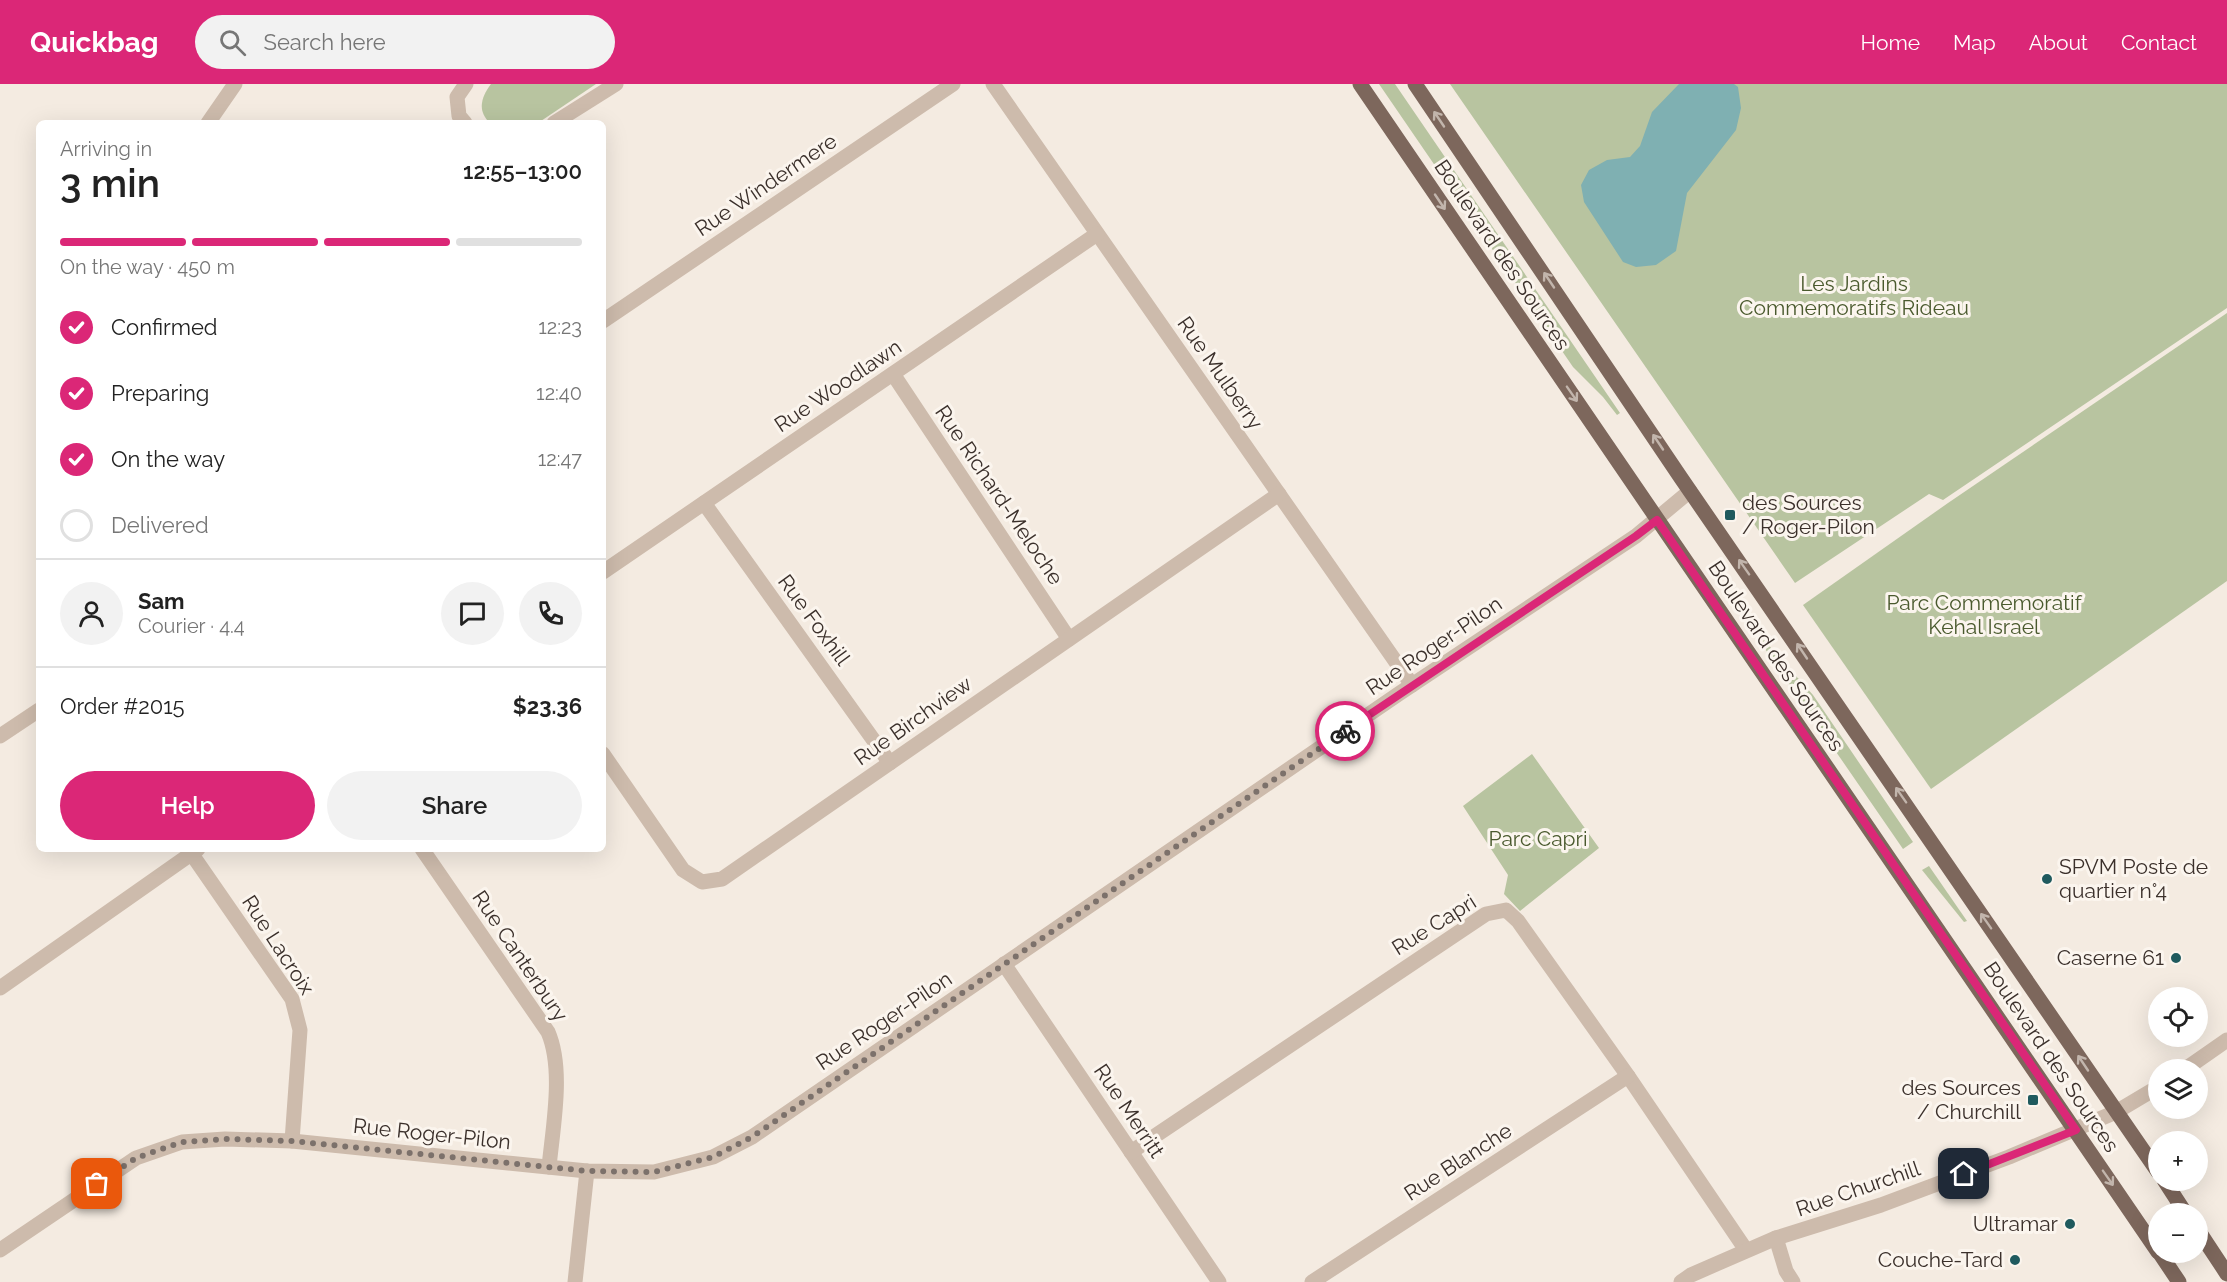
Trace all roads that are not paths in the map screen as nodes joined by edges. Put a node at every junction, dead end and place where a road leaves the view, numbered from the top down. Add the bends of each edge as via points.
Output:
1 (235, 84) edge
2 (466, 84) edge
3 (616, 84) edge
4 (953, 84) edge
5 (993, 84) edge
6 (1360, 84) edge
7 (1415, 84) edge
8 (210, 120) edge
9 (462, 120) edge
10 (559, 120) edge
11 (1097, 234) junction
12 (606, 319) edge
13 (893, 374) junction
14 (1690, 491) junction
15 (1279, 494) junction
16 (704, 503) junction
17 (1657, 520) junction
18 (606, 570) edge
19 (1069, 639) junction
20 (1412, 685) junction
21 (36, 712) edge
22 (0, 736) edge
23 (606, 758) edge
24 (890, 763) junction
25 (193, 852) edge
26 (195, 852) edge
27 (425, 852) edge
28 (1004, 964) junction
29 (0, 988) edge
30 (2227, 1040) edge
31 (2200, 1059) edge
32 (1628, 1076) junction
33 (2148, 1093) edge
34 (2116, 1112) junction
35 (2076, 1130) junction
36 (292, 1141) junction
37 (1131, 1152) junction
38 (2148, 1158) edge
39 (549, 1167) junction
40 (587, 1171) junction
41 (2148, 1236) edge
42 (1776, 1238) junction
43 (2208, 1245) edge
44 (0, 1250) edge
45 (1746, 1250) junction
46 (2166, 1263) edge
47 (2227, 1274) edge
48 (575, 1282) edge
49 (1219, 1282) edge
50 (1312, 1282) edge
51 (1681, 1282) edge
52 (1793, 1282) edge
53 (2179, 1282) edge

1 - 8 street
2 - 9 street via 457,96
3 - 10 street
4 - 12 street, Rue Windermere
5 - 11 street, Rue Mulberry
6 -> 17 main road, Boulevard des Sources
14 -> 7 main road, Boulevard des Sources
11 - 13 street, Rue Woodlawn
11 - 15 street, Rue Mulberry
13 - 16 street, Rue Woodlawn
13 - 19 street, Rue Richard-Meloche
14 - 17 street, Rue Roger-Pilon
34 -> 14 main road, Boulevard des Sources
15 - 19 street, Rue Birchview
15 - 20 street, Rue Mulberry
16 - 18 street, Rue Woodlawn
16 - 24 street, Rue Foxhill
17 - 20 street, Rue Roger-Pilon
17 - 35 main road, Boulevard des Sources
19 - 24 street, Rue Birchview
20 - 28 street, Rue Roger-Pilon
21 - 22 street
23 - 24 street, Rue Birchview via 683,870 702,882 722,879
25 - 29 street
26 - 36 street, Rue Lacroix via 292,999 300,1030
27 - 39 street, Rue Canterbury via 548,1032 554,1047 557,1068
28 - 37 street, Rue Merritt
28 - 40 street, Rue Roger-Pilon via 752,1137 713,1157 654,1172
30 - 31 street
32 - 37 street, Rue Capri via 1518,921 1506,910 1486,914
32 - 45 street, Rue Capri
32 - 50 street, Rue Blanche
33 - 34 street, Rue Churchill
34 - 35 street, Rue Churchill
34 - 38 main road, Boulevard des Sources
35 -> 41 main road, Boulevard des Sources
35 - 42 street, Rue Churchill via 1881,1205
36 - 39 street, Rue Roger-Pilon
36 - 44 street, Rue Roger-Pilon via 182,1142 136,1158
37 - 49 street, Rue Merritt
39 - 40 street, Rue Roger-Pilon
40 - 48 street
42 - 45 street, Rue Churchill
42 - 52 street
43 - 47 main road
45 - 51 street, Rue Churchill
46 - 53 main road, Boulevard des Sources

